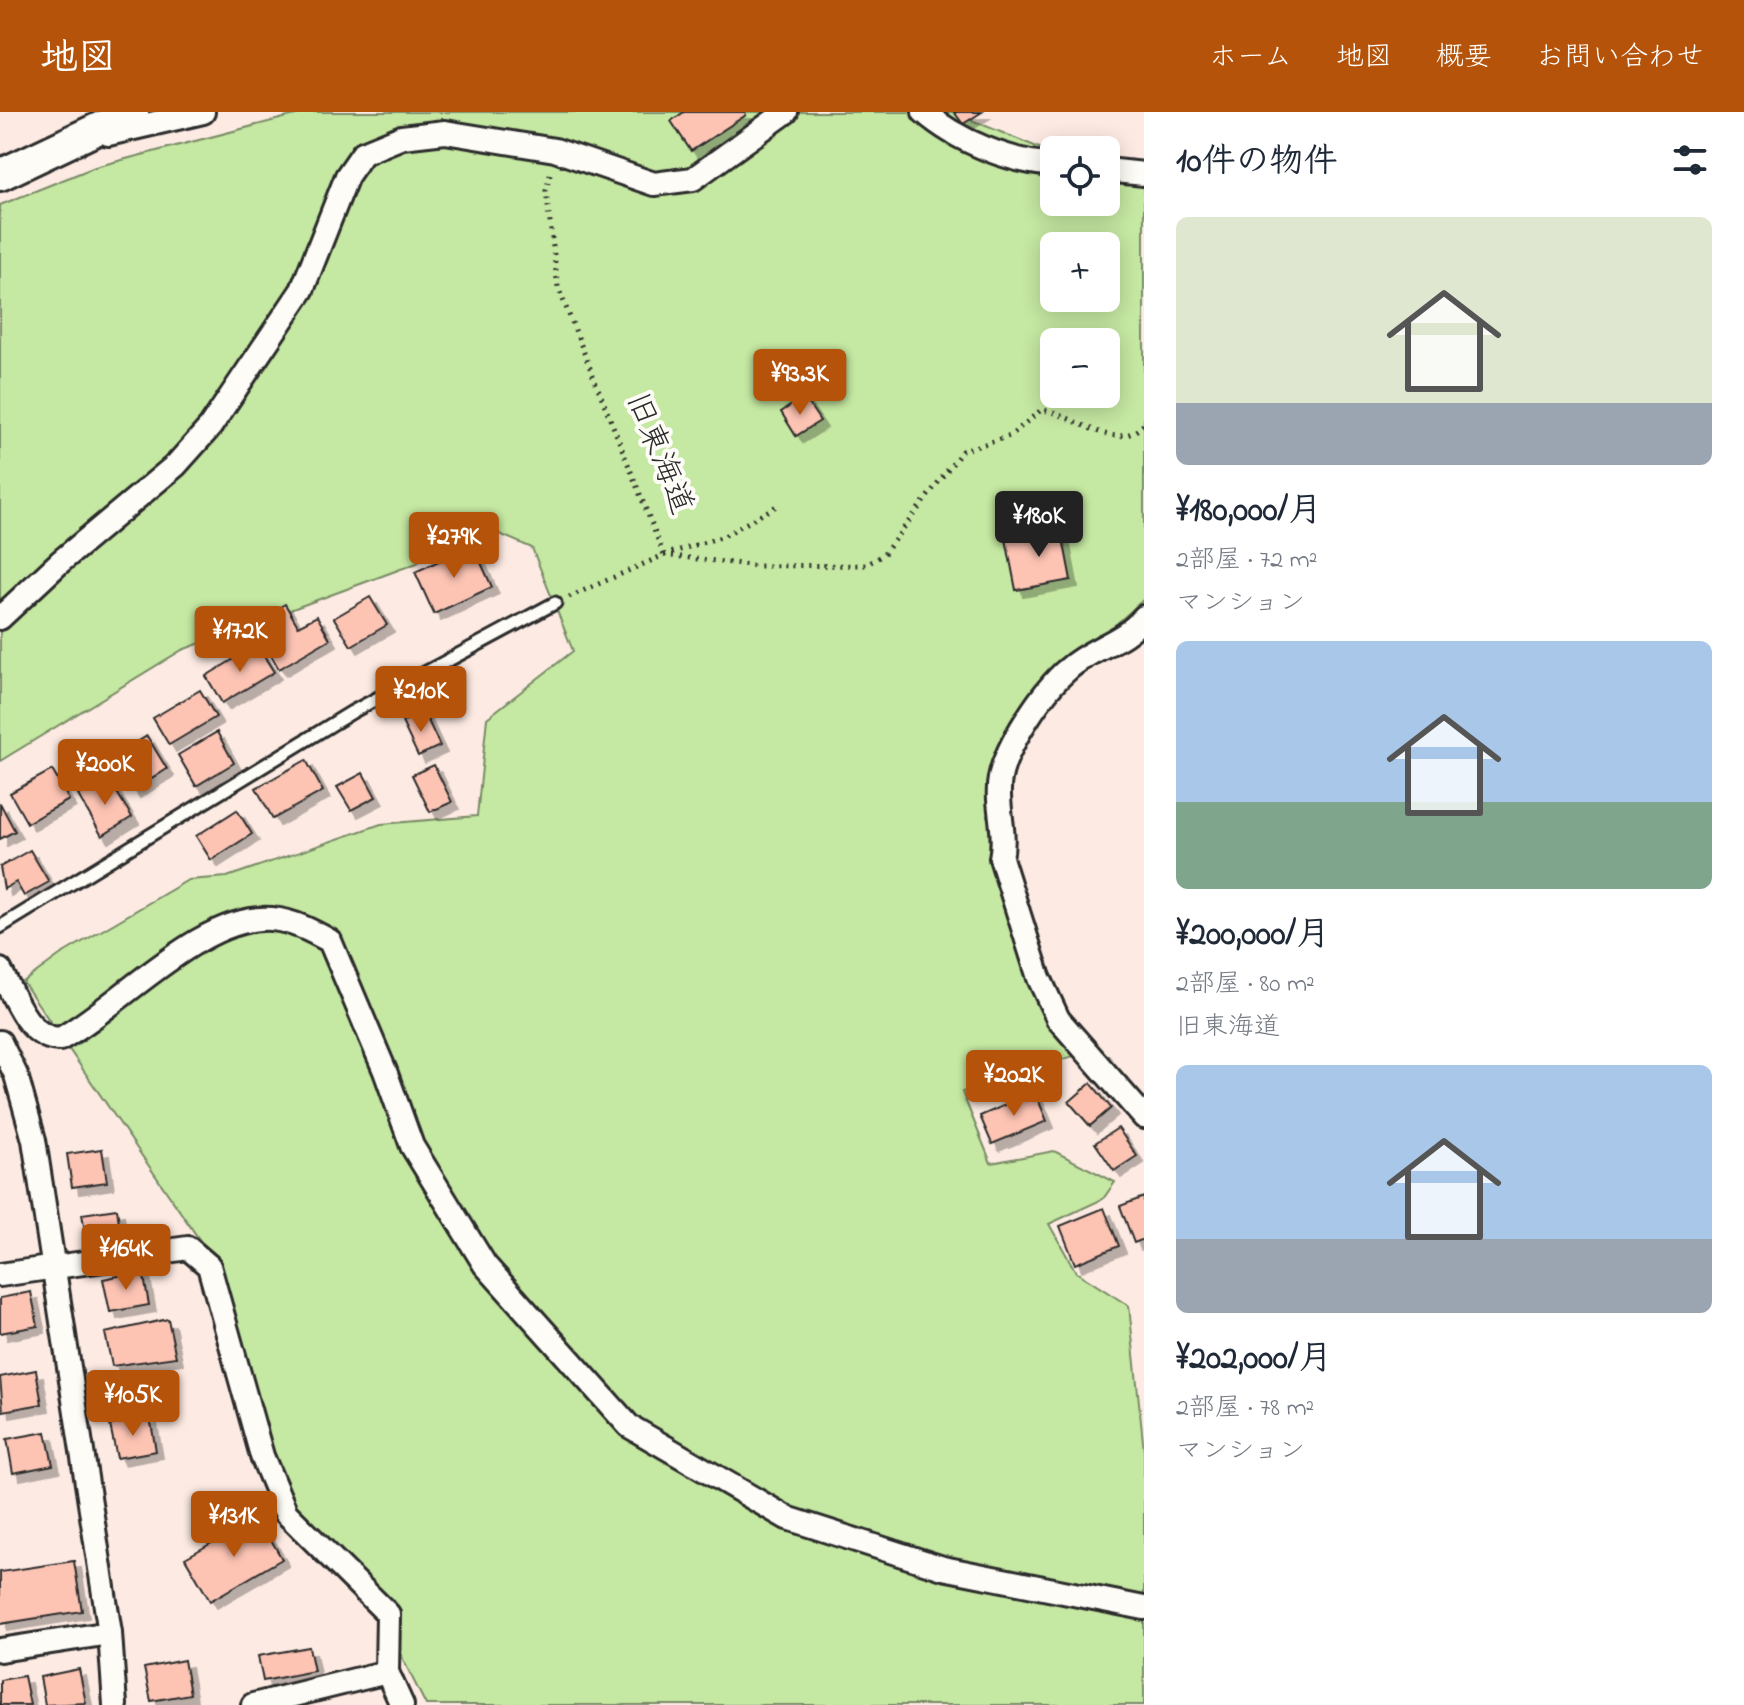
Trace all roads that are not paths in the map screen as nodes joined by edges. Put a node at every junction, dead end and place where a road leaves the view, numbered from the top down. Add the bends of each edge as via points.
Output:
1 (133, 112) edge
2 (203, 112) edge
3 (786, 112) edge
4 (924, 112) edge
5 (60, 145) junction
6 (1040, 164) edge
7 (1120, 171) edge
8 (1144, 174) edge
9 (0, 175) edge
10 (555, 603) road end
11 (1144, 617) edge
12 (0, 618) edge
13 (0, 927) edge
14 (0, 970) edge
15 (0, 1042) edge
16 (1144, 1117) edge
17 (55, 1266) junction
18 (0, 1275) edge
19 (1144, 1608) edge
20 (110, 1633) junction
21 (0, 1650) edge
22 (387, 1672) junction
23 (115, 1705) edge
24 (253, 1705) edge
25 (402, 1705) edge

1 - 5 main road
2 - 5 street
3 - 12 street via 693,179 654,184 555,150 445,132 402,137 363,153 347,176 302,290 210,427 176,465
4 - 6 street via 975,143
5 - 9 main road
7 - 8 street
10 - 13 lane via 352,712
11 - 16 street via 1104,649 1068,668 1010,749 999,780 1005,838 1001,858 1039,978 1058,1019
14 - 19 street via 30,1024 49,1039 60,1039 198,940 257,919 279,920 330,941 412,1146 485,1265 629,1426 787,1518 943,1568
15 - 17 street via 16,1075 34,1140
17 - 18 street
17 - 20 street
17 - 22 street via 188,1248 209,1266 262,1456 281,1502 388,1614
20 - 21 street
20 - 23 street
22 - 24 street
22 - 25 street

